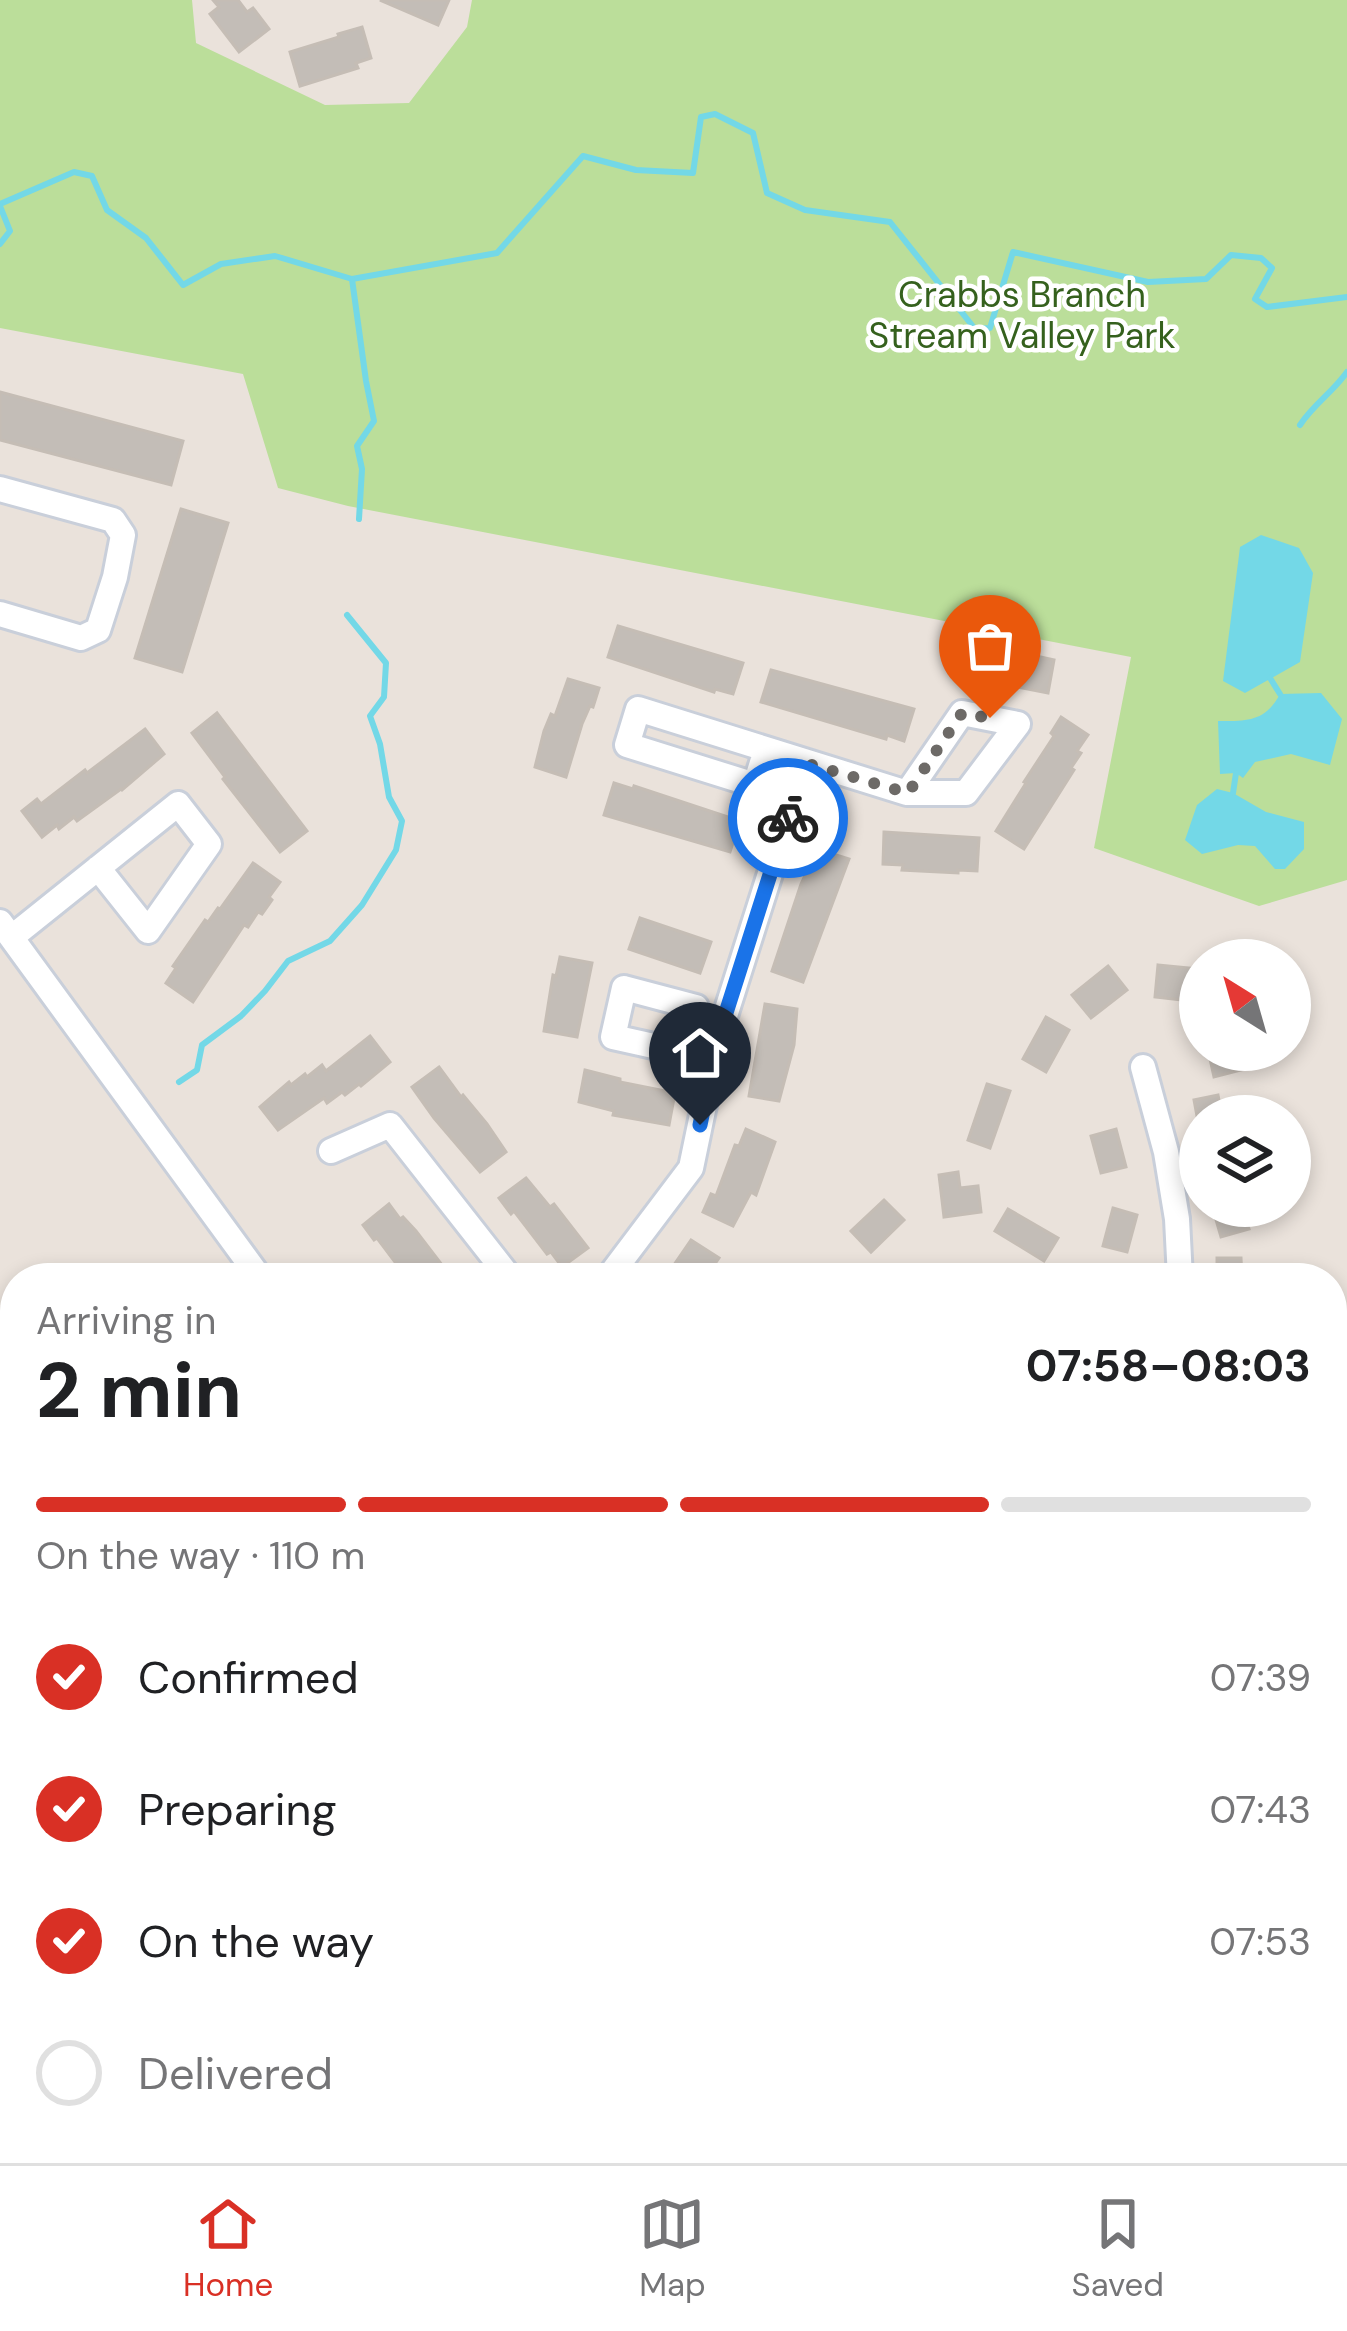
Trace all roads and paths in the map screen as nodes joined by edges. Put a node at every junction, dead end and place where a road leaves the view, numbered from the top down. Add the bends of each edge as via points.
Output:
1 (0, 489) edge
2 (0, 614) edge
3 (766, 751) junction
4 (805, 763) junction
5 (908, 793) dead end
6 (98, 868) junction
7 (6, 929) edge
8 (690, 1030) dead end
9 (718, 1038) junction
10 (1143, 1067) dead end
11 (331, 1150) dead end
12 (249, 1263) edge
13 (498, 1263) edge
14 (619, 1263) edge
15 (1179, 1263) edge

1 - 2 street via 113,520 123,535 98,630 81,638
3 - 3 street via 638,709 627,745 754,785
3 - 4 street
4 - 5 street
4 - 9 street
6 - 6 street via 178,803 209,844 148,932
6 - 7 street
7 - 12 street
8 - 9 street
9 - 14 street via 691,1168
10 - 15 street via 1170,1174
11 - 13 street via 390,1125

